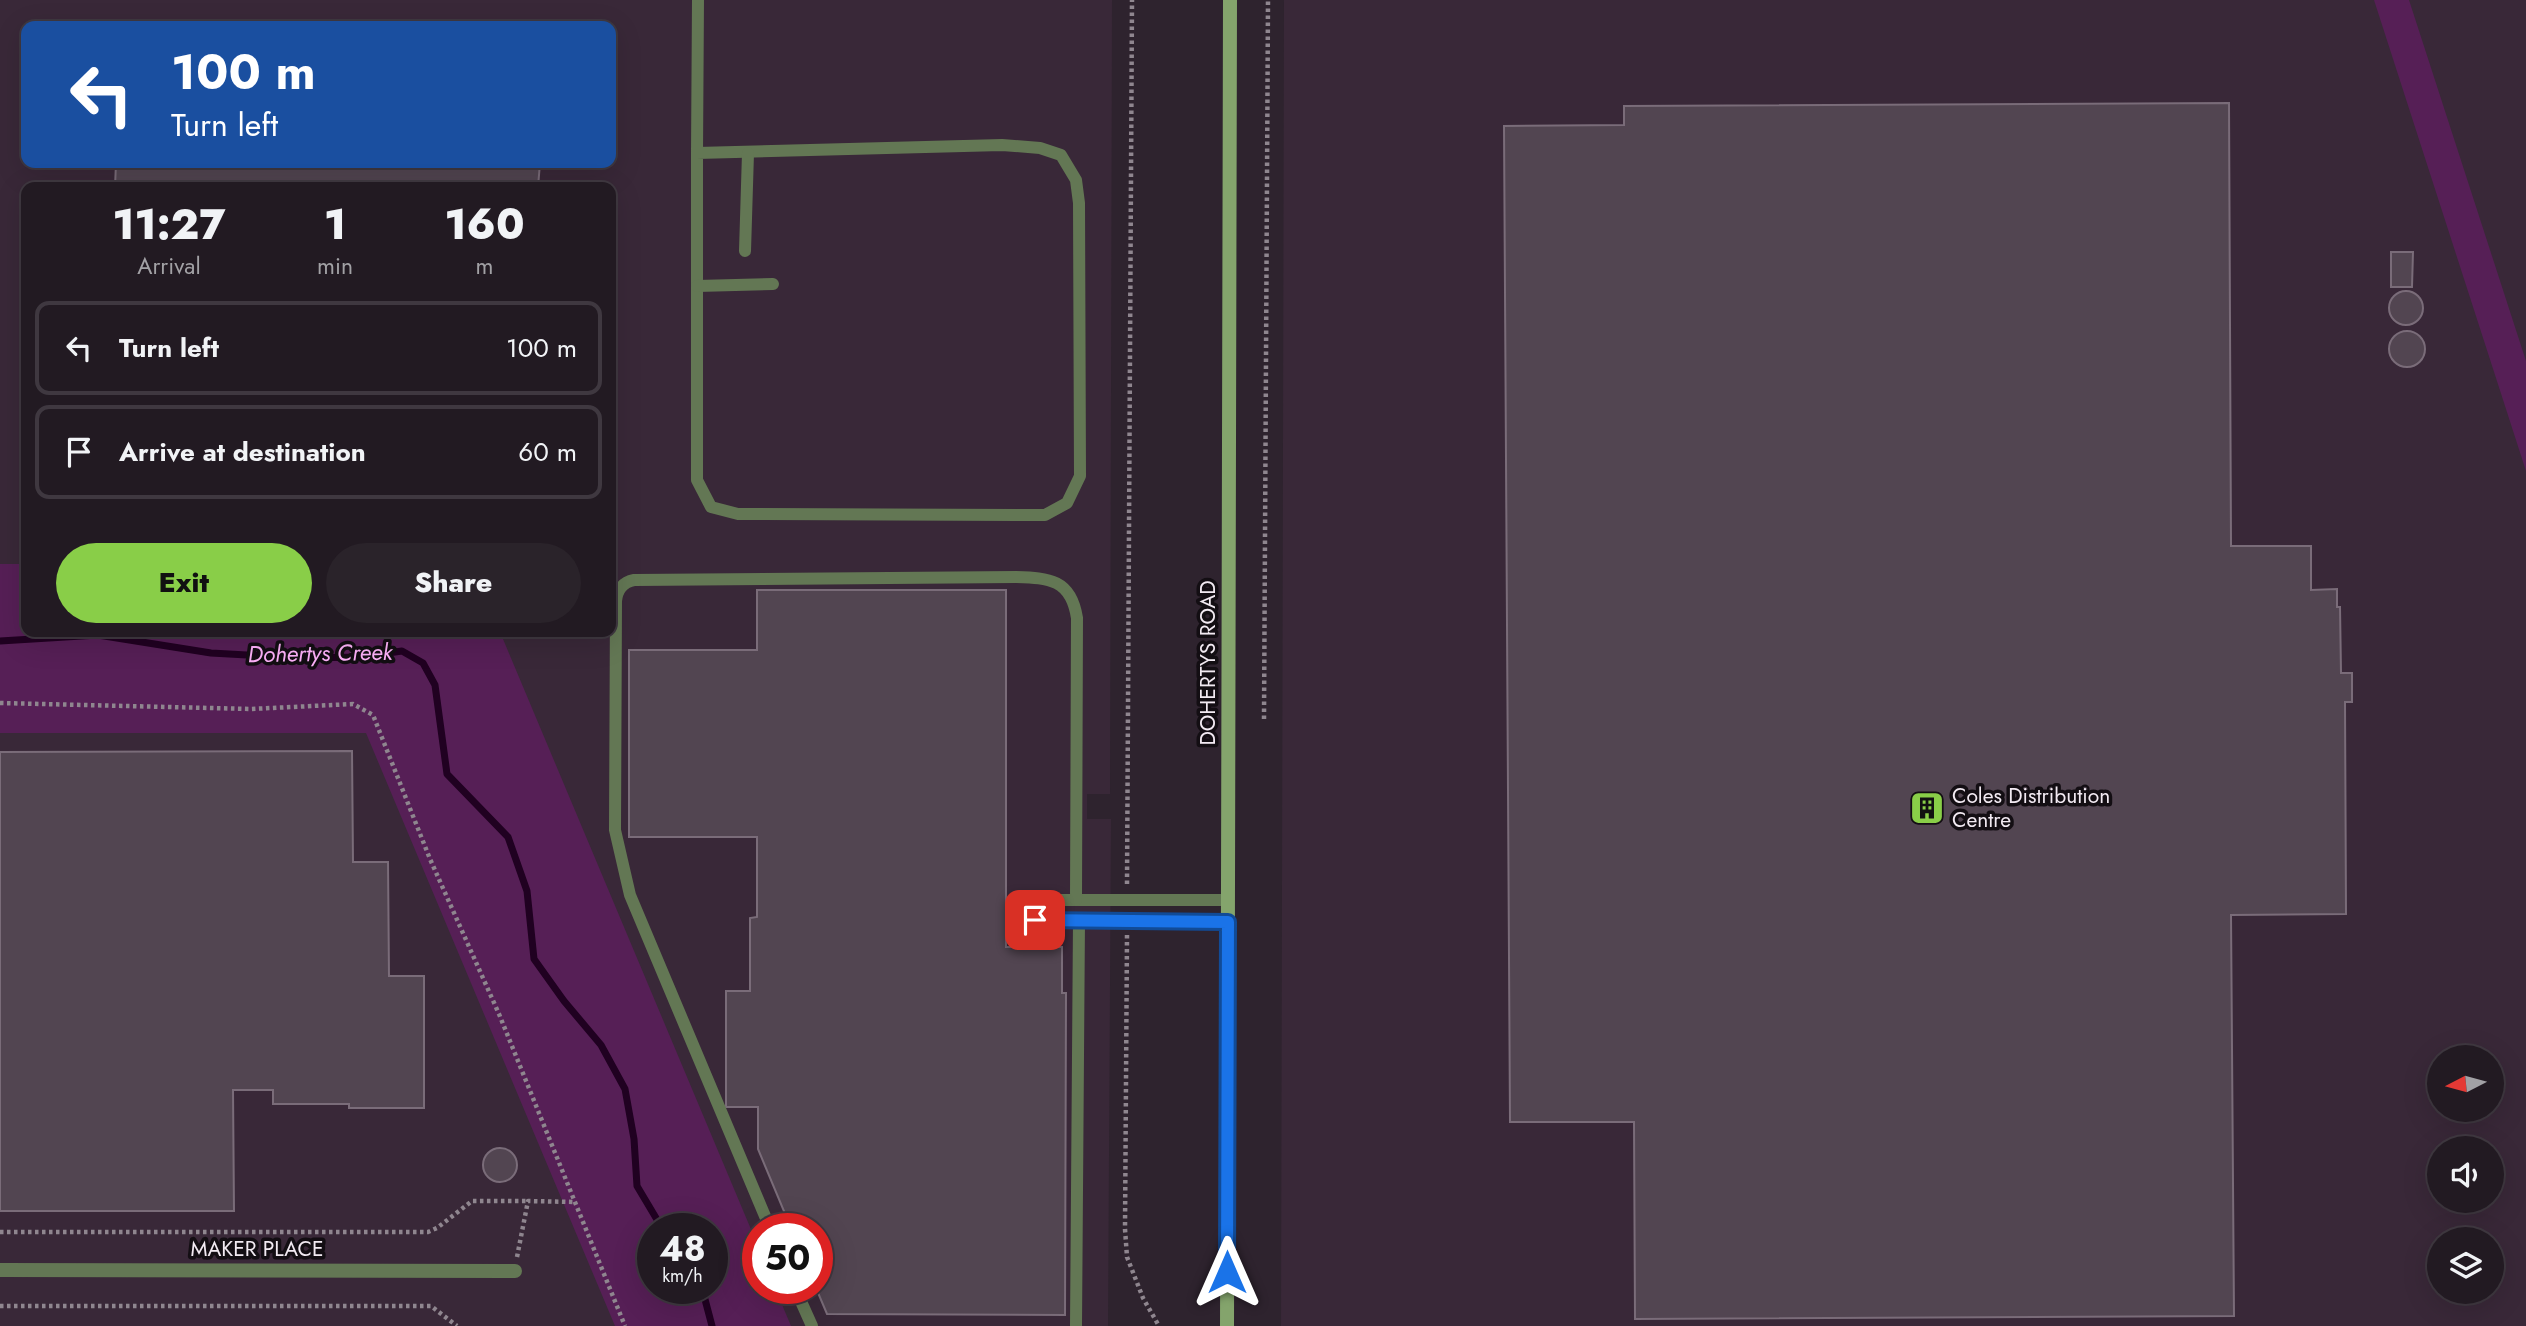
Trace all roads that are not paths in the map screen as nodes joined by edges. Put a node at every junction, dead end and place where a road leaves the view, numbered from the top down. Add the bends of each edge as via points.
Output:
1 (698, 0) edge
2 (1230, 0) edge
3 (697, 153) junction
4 (748, 153) junction
5 (745, 251) dead end
6 (773, 284) dead end
7 (697, 286) junction
8 (616, 614) edge
9 (616, 637) edge
10 (1076, 900) junction
11 (1228, 900) junction
12 (1079, 920) junction
13 (1228, 922) junction
14 (764, 1213) edge
15 (0, 1270) edge
16 (515, 1271) road end
17 (802, 1304) edge
18 (812, 1326) edge
19 (1076, 1326) edge
20 (1227, 1326) edge

1 - 3 lane
2 - 11 main road, DOHERTYS ROAD
3 - 4 lane
3 - 7 lane
4 - 5 lane
4 - 7 lane via 1002,145 1061,155 1076,180 1079,203 1080,476 1068,503 1045,515 738,514 711,507 697,480
6 - 7 lane
8 - 10 lane via 617,595 624,584 634,580 1002,577 1041,578 1060,584 1071,598 1077,618
9 - 14 lane via 615,830 620,859 630,895
10 - 11 lane
10 - 12 lane via 1035,900 1035,920
11 - 13 main road, DOHERTYS ROAD
12 - 13 lane
12 - 19 lane
13 - 20 main road, DOHERTYS ROAD
15 - 16 street, MAKER PLACE
17 - 18 lane

